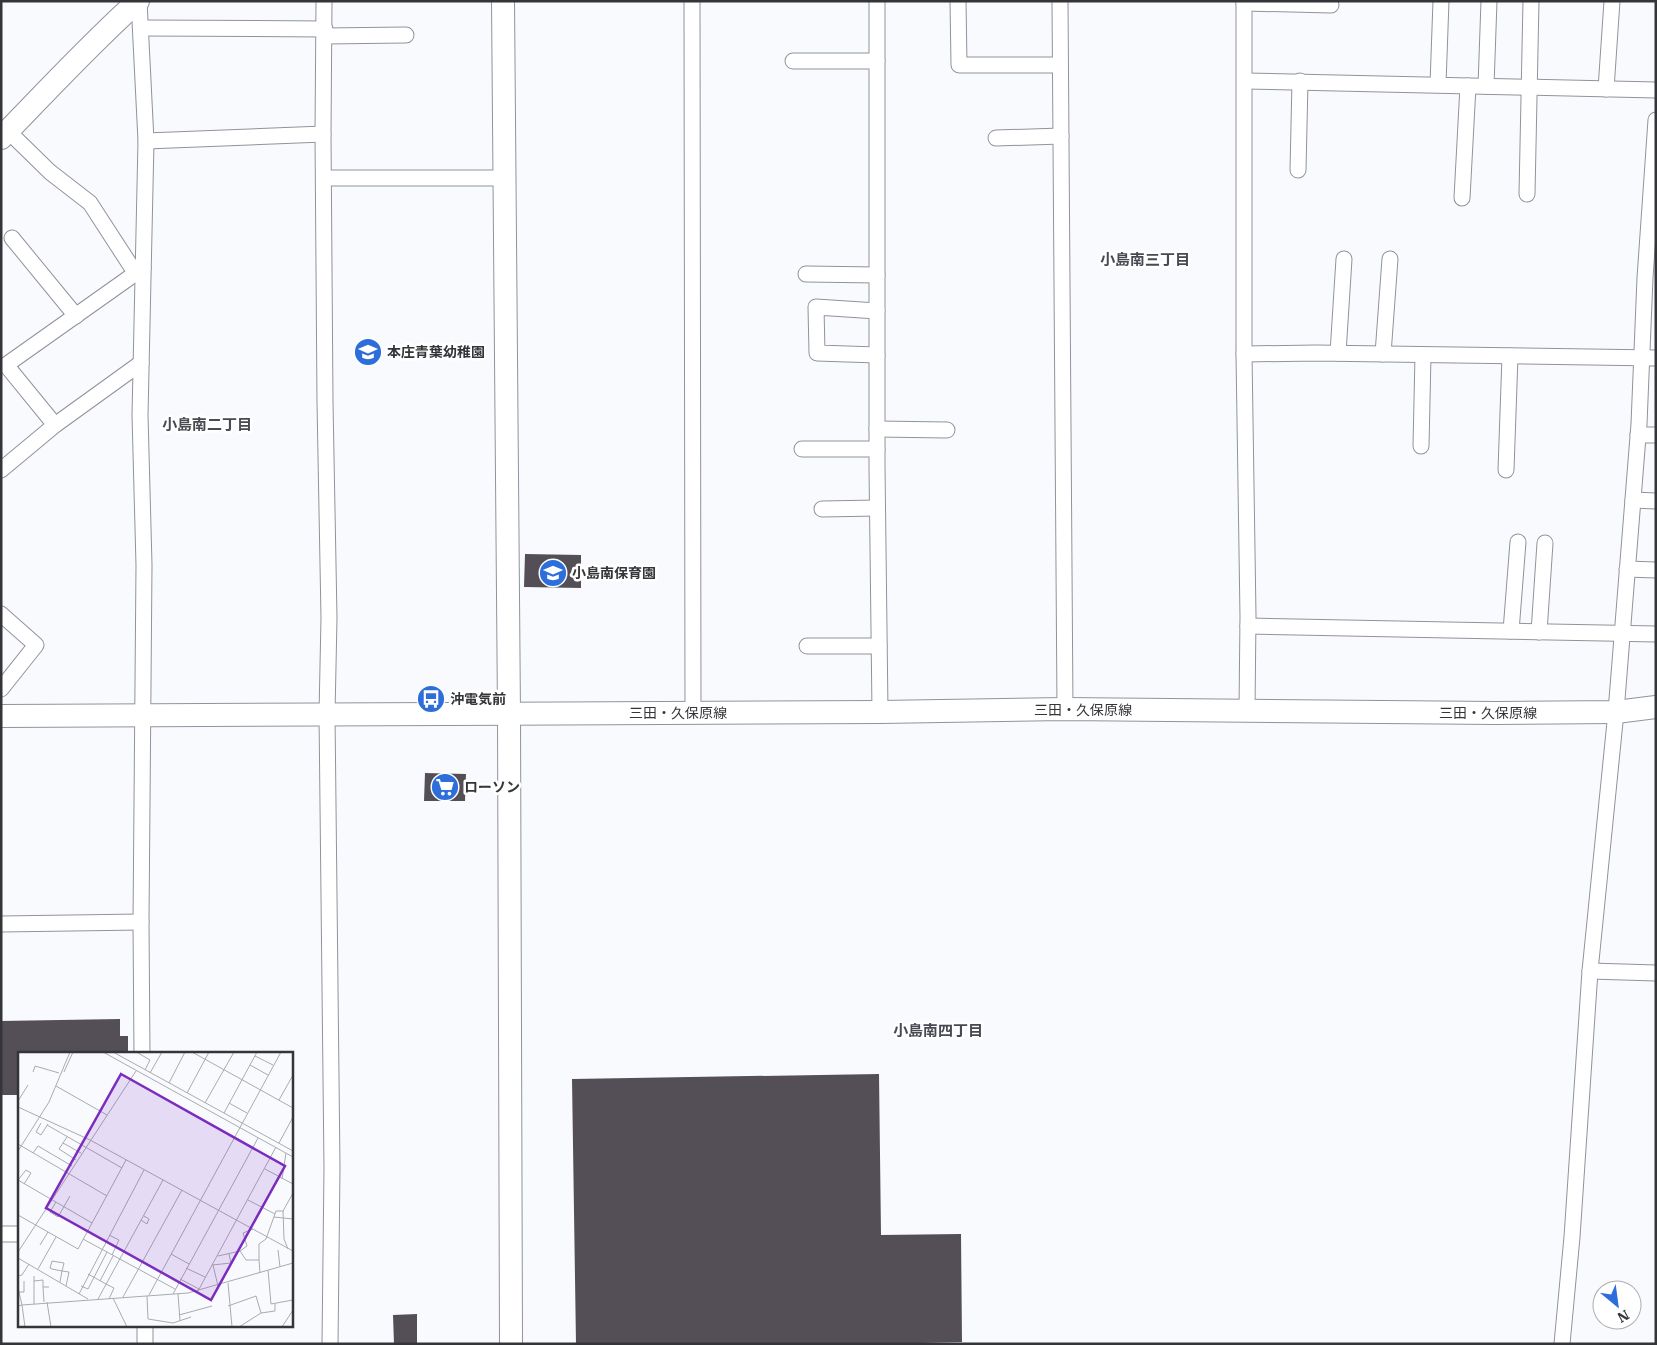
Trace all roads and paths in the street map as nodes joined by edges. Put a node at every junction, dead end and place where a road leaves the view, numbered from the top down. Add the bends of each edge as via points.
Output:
1 (139, 1) edge
2 (324, 1) edge
3 (503, 1) edge
4 (692, 1) edge
5 (877, 1) edge
6 (958, 1) edge
7 (1060, 1) edge
8 (1441, 1) edge
9 (1489, 1) edge
10 (1532, 1) edge
11 (1612, 1) edge
12 (1244, 2) edge
13 (1331, 5) dead end
14 (142, 28) junction
15 (325, 32) junction
16 (406, 35) dead end
17 (793, 61) dead end
18 (877, 61) junction
19 (1060, 65) junction
20 (1245, 80) junction
21 (1300, 82) junction
22 (1438, 84) junction
23 (1468, 86) junction
24 (1486, 86) junction
25 (1530, 87) junction
26 (1606, 89) junction
27 (1656, 90) edge
28 (1656, 120) edge
29 (323, 134) junction
30 (5, 135) edge
31 (1061, 136) junction
32 (996, 138) dead end
33 (146, 141) junction
34 (1298, 170) dead end
35 (324, 178) junction
36 (505, 178) junction
37 (1527, 194) dead end
38 (1462, 198) dead end
39 (12, 238) dead end
40 (1344, 259) dead end
41 (1390, 259) dead end
42 (140, 271) junction
43 (806, 274) dead end
44 (877, 275) junction
45 (1650, 278) edge
46 (877, 311) junction
47 (76, 316) junction
48 (1338, 353) junction
49 (1244, 354) junction
50 (1383, 354) junction
51 (877, 355) junction
52 (1423, 355) junction
53 (1510, 356) junction
54 (1648, 357) edge
55 (141, 363) junction
56 (56, 426) junction
57 (877, 429) junction
58 (946, 430) dead end
59 (1638, 435) junction
60 (1656, 435) edge
61 (1420, 446) dead end
62 (802, 449) dead end
63 (877, 449) junction
64 (1, 470) edge
65 (1506, 470) dead end
66 (1632, 500) junction
67 (1656, 501) edge
68 (877, 508) junction
69 (822, 509) dead end
70 (1518, 542) dead end
71 (1545, 542) dead end
72 (1627, 570) junction
73 (1656, 570) edge
74 (1, 614) edge
75 (1248, 626) junction
76 (1511, 631) junction
77 (1539, 632) junction
78 (1622, 634) junction
79 (1656, 634) edge
80 (807, 646) dead end
81 (879, 646) junction
82 (1, 689) edge
83 (1656, 707) edge
84 (1065, 709) junction
85 (1247, 710) junction
86 (880, 712) junction
87 (1616, 712) junction
88 (693, 713) junction
89 (143, 714) junction
90 (327, 714) junction
91 (509, 714) junction
92 (1, 716) edge
93 (141, 922) junction
94 (1, 924) edge
95 (1590, 971) junction
96 (1656, 973) edge
97 (142, 1052) edge
98 (1, 1234) edge
99 (18, 1234) edge
100 (145, 1328) edge
101 (145, 1344) edge
102 (330, 1344) edge
103 (511, 1344) edge
104 (1562, 1344) edge

1 - 14 street
1 - 30 street via 71,64
2 - 15 street
3 - 36 street
4 - 88 street
5 - 18 street
6 - 19 street via 959,65
7 - 19 street
8 - 22 street
9 - 24 street
10 - 25 street
11 - 26 street
12 - 13 street
12 - 20 street
14 - 15 street
14 - 33 street
15 - 16 street
15 - 29 street
17 - 18 street
18 - 44 street
19 - 31 street
20 - 21 street
20 - 49 street
21 - 22 street
21 - 34 street
22 - 23 street
23 - 24 street
23 - 38 street
24 - 25 street
25 - 26 street
25 - 37 street
26 - 27 street
28 - 45 street
29 - 33 street
29 - 35 street
30 - 42 street via 90,203
31 - 32 street
31 - 84 street
33 - 42 street
35 - 36 street
35 - 90 street via 329,618
36 - 91 street
39 - 47 street
40 - 48 street
41 - 50 street
42 - 47 street
42 - 55 street
43 - 44 street
44 - 46 street
45 - 54 street
46 - 51 street
46 - 51 street via 816,307 817,353
47 - 56 street via 6,365
48 - 49 street
48 - 50 street
49 - 75 street
50 - 52 street
51 - 57 street
52 - 53 street
52 - 61 street
53 - 54 street
53 - 65 street
54 - 59 street
55 - 56 street
55 - 89 street
56 - 64 street
57 - 58 street
57 - 63 street
59 - 60 street
59 - 66 street
62 - 63 street
63 - 68 street
66 - 67 street
66 - 72 street
68 - 69 street
68 - 81 street
70 - 76 street
71 - 77 street
72 - 73 street
72 - 78 street
74 - 82 street via 36,645
75 - 76 street
75 - 85 street
76 - 77 street
77 - 78 street
78 - 79 street
78 - 87 street
80 - 81 street
81 - 86 street
83 - 87 street, 三田・久保原線
84 - 85 street, 三田・久保原線
84 - 86 street, 三田・久保原線
85 - 87 street, 三田・久保原線 via 1495,714
86 - 88 street, 三田・久保原線
87 - 95 street
88 - 91 street, 三田・久保原線
89 - 90 street, 三田・久保原線
89 - 92 street, 三田・久保原線
89 - 93 street
90 - 91 street, 三田・久保原線
90 - 102 street via 332,1168
91 - 103 street
93 - 94 street
93 - 97 street
95 - 96 street
95 - 104 street
98 - 99 street
100 - 101 street

